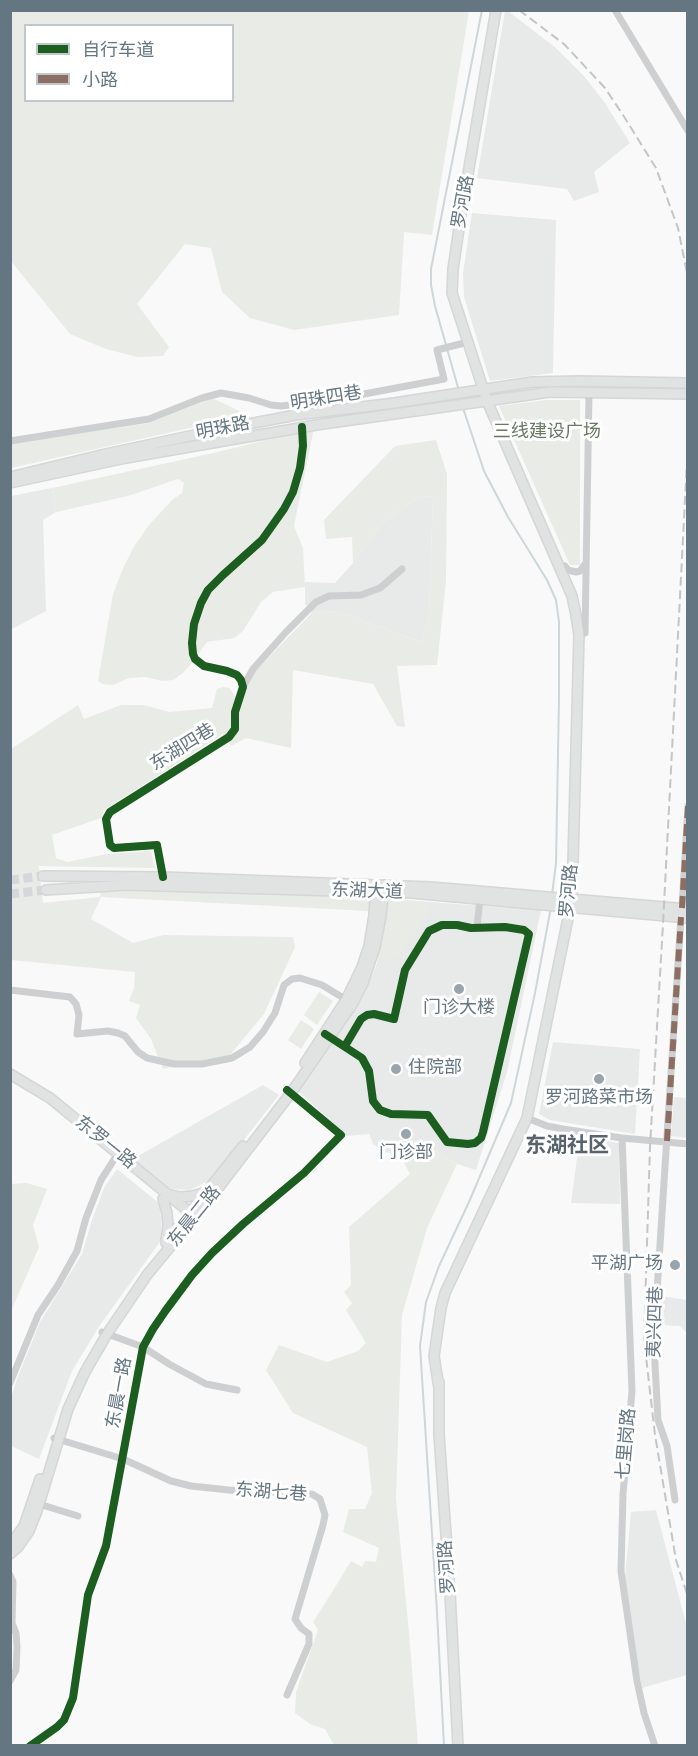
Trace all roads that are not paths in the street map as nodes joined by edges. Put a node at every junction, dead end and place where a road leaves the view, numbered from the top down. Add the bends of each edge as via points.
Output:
1 (496, 10) edge
2 (615, 10) edge
3 (687, 131) edge
4 (468, 342) junction
5 (687, 383) edge
6 (484, 389) junction
7 (589, 393) junction
8 (687, 394) edge
9 (489, 400) junction
10 (302, 427) junction
11 (10, 441) edge
12 (10, 477) edge
13 (10, 483) edge
14 (586, 562) junction
15 (565, 566) junction
16 (402, 569) dead end
17 (585, 633) junction
18 (243, 687) junction
19 (687, 806) edge
20 (43, 876) tunnel mouth
21 (163, 878) junction
22 (380, 889) junction
23 (45, 890) tunnel mouth
24 (535, 898) junction
25 (480, 899) junction
26 (574, 903) junction
27 (685, 913) edge
28 (477, 927) junction
29 (10, 990) edge
30 (350, 1001) junction
31 (328, 1036) junction
32 (345, 1046) junction
33 (10, 1074) edge
34 (10, 1080) edge
35 (289, 1091) junction
36 (529, 1119) junction
37 (622, 1138) junction
38 (667, 1142) junction
39 (687, 1144) edge
40 (115, 1158) junction
41 (206, 1192) junction
42 (166, 1196) junction
43 (191, 1217) junction
44 (165, 1244) junction
45 (105, 1333) junction
46 (143, 1347) junction
47 (10, 1383) edge
48 (237, 1390) dead end
49 (56, 1438) junction
50 (123, 1459) junction
51 (675, 1500) dead end
52 (39, 1504) junction
53 (78, 1516) dead end
54 (10, 1545) edge
55 (10, 1554) edge
56 (10, 1575) edge
57 (10, 1681) edge
58 (287, 1695) dead end
59 (30, 1746) edge
60 (458, 1746) edge
61 (655, 1746) edge

1 - 4 main road, 罗河路 via 453,269 452,293
2 - 3 street
4 - 6 main road, 罗河路
4 - 11 street, 明珠四巷 via 437,350 444,379 282,406 220,393 149,419
5 - 6 main road via 532,382
6 - 9 main road, 罗河路
6 - 12 main road, 明珠路 via 296,415
7 - 8 main road
7 - 9 main road via 550,392
7 - 14 street, 罗河路
9 - 10 main road, 明珠路
9 - 15 main road, 罗河路
9 - 26 main road, 罗河路 via 572,596 576,615 579,635
10 - 13 main road, 明珠路
10 - 18 street via 300,468 284,510 262,540 208,590 194,624 195,659 204,666 237,675
14 - 15 street via 576,572
14 - 17 street, 罗河路
15 - 17 main road, 罗河路 via 577,594
16 - 18 street via 380,588 361,595 329,596 316,602 253,669
17 - 26 main road, 罗河路
18 - 21 street, 东湖四巷 via 233,734 110,812 106,819 114,848 157,845
19 - 27 street, 夷兴四巷
20 - 21 main road, 东湖大道
21 - 22 main road, 东湖大道
22 - 23 main road, 东湖大道 via 111,885
22 - 24 main road, 东湖大道 via 431,887
22 - 25 main road, 东湖大道
22 - 30 main road, 东晨二路 via 369,946
24 - 25 main road, 东湖大道
24 - 26 main road, 东湖大道
25 - 28 street
26 - 27 main road, 东湖大道
26 - 36 main road, 罗河路
27 - 38 street, 夷兴四巷
28 - 32 street via 442,925 429,930 405,970 394,1019 367,1015 360,1019
28 - 32 street via 505,927 529,934 478,1141 447,1142 428,1115 384,1112 373,1101 367,1065
29 - 30 street via 70,997 79,1015 77,1034 118,1033 147,1058 183,1064 232,1058 250,1047 263,1032 285,985 292,979 322,985
30 - 31 main road, 东晨二路
31 - 32 street
31 - 35 main road, 东晨二路
33 - 42 main road, 东罗一路 via 50,1098
34 - 40 main road, 东罗一路 via 46,1103
35 - 41 main road, 东晨二路
35 - 43 main road, 东晨二路
35 - 46 street, 东晨一路 via 341,1135 304,1173 212,1253 166,1310
36 - 37 street via 547,1126
36 - 60 main road, 罗河路 via 445,1293 434,1356 439,1388
37 - 38 street
37 - 61 street, 七里岗路 via 632,1390 621,1571 637,1681
38 - 39 street
38 - 51 street, 夷兴四巷 via 655,1365 657,1420 667,1446
40 - 42 main road, 东罗一路
40 - 47 street via 101,1180 77,1251 38,1315
41 - 42 main road
41 - 43 main road, 东晨二路
42 - 43 main road, 东罗一路
42 - 44 main road
43 - 44 main road, 东晨二路
43 - 45 main road, 东晨二路
44 - 45 main road, 东晨二路
45 - 46 street
45 - 49 main road, 东晨二路
46 - 48 street via 206,1384
46 - 50 street, 东晨一路
49 - 50 street, 东湖七巷
49 - 52 main road, 东晨二路
49 - 54 main road, 东晨二路 via 24,1526
50 - 58 street, 东湖七巷 via 191,1486 312,1494 321,1499 323,1526 295,1619 309,1634 309,1644
50 - 59 street, 东晨一路 via 106,1546 88,1595 71,1706 57,1727
52 - 53 street
52 - 55 main road, 东晨二路 via 29,1531
56 - 57 street via 17,1647 16,1671

